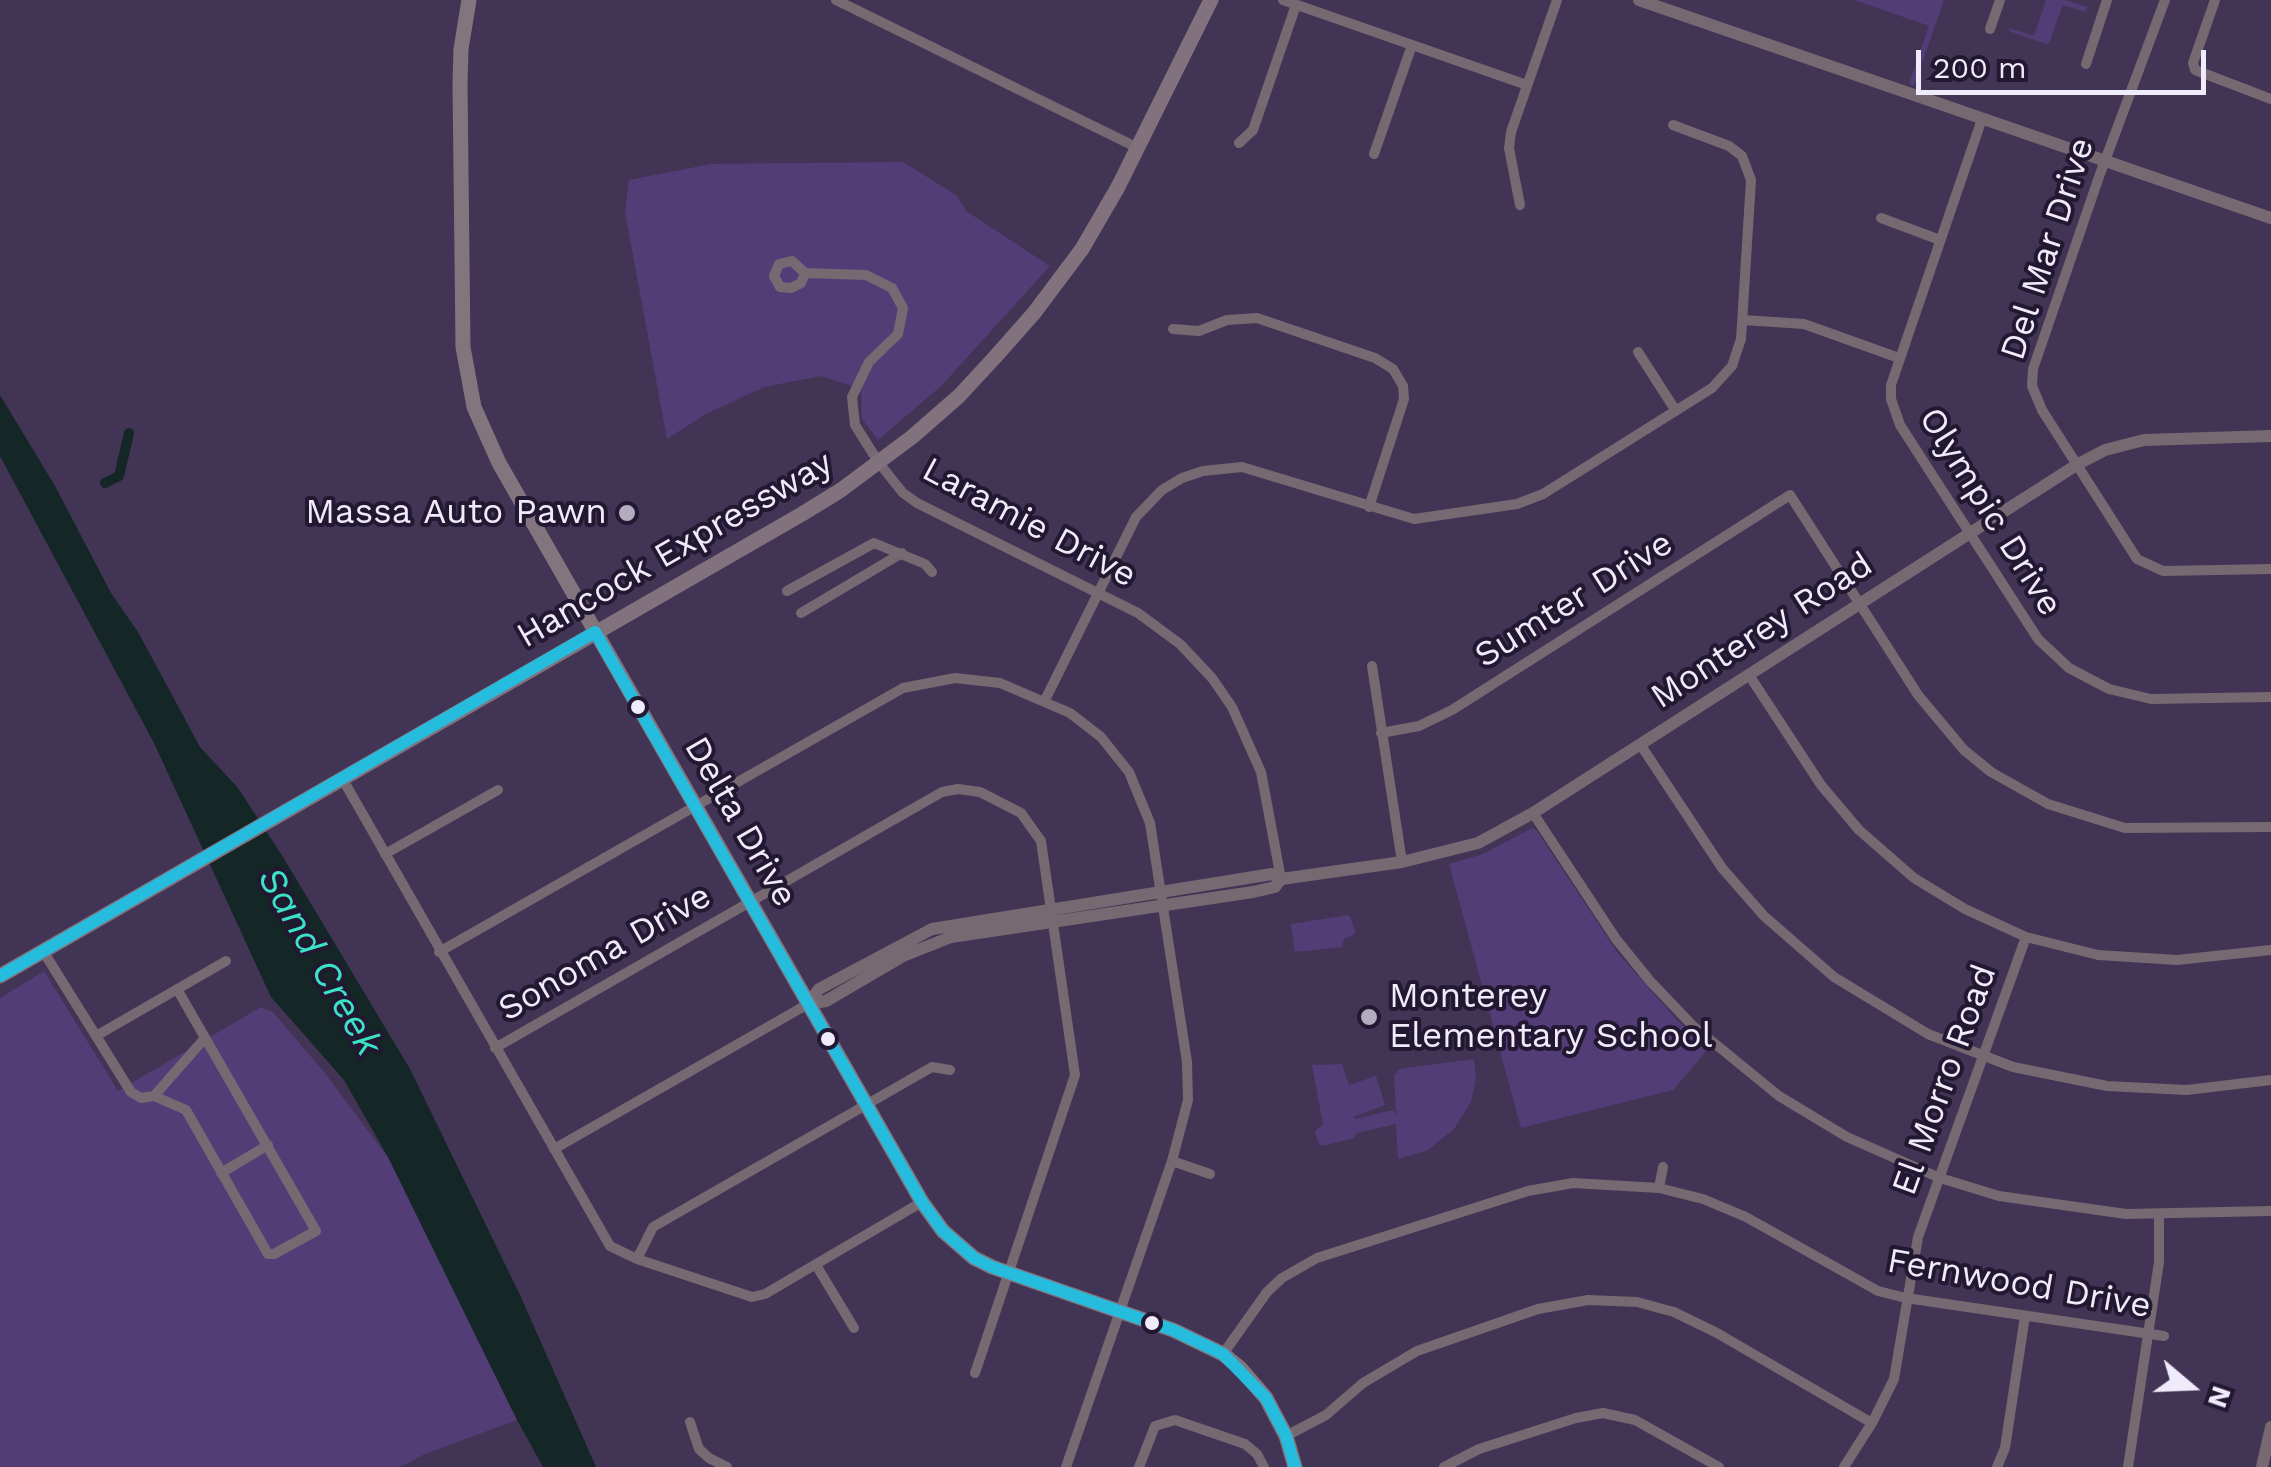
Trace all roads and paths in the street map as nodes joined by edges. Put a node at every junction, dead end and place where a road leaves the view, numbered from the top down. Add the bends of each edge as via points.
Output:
1 (469, 0) edge
2 (836, 0) edge
3 (1211, 0) edge
4 (1283, 0) edge
5 (1557, 0) edge
6 (1639, 0) edge
7 (2000, 0) edge
8 (2107, 0) edge
9 (2165, 0) edge
10 (2215, 0) edge
11 (1296, 5) junction
12 (1990, 29) dead end
13 (1412, 45) junction
14 (2086, 64) dead end
15 (1527, 85) junction
16 (2271, 99) edge
17 (1982, 119) junction
18 (1673, 125) dead end
19 (1239, 143) dead end
20 (1138, 148) junction
21 (1374, 154) dead end
22 (2104, 162) junction
23 (1520, 205) dead end
24 (1881, 218) dead end
25 (2271, 218) edge
26 (1940, 240) junction
27 (805, 273) dead end
28 (1743, 320) junction
29 (1173, 329) dead end
30 (1638, 352) dead end
31 (1899, 358) junction
32 (1676, 410) junction
33 (2271, 436) edge
34 (879, 464) junction
35 (2078, 464) junction
36 (1369, 507) junction
37 (1969, 534) junction
38 (902, 553) junction
39 (2271, 569) edge
40 (932, 572) dead end
41 (786, 591) dead end
42 (1097, 591) junction
43 (1861, 604) junction
44 (801, 613) dead end
45 (595, 632) junction
46 (1372, 666) dead end
47 (1749, 675) junction
48 (2271, 697) edge
49 (1045, 700) junction
50 (1381, 732) junction
51 (1640, 744) junction
52 (342, 778) junction
53 (498, 790) dead end
54 (696, 805) junction
55 (1532, 813) junction
56 (2271, 827) edge
57 (385, 854) junction
58 (1402, 862) junction
59 (1282, 880) junction
60 (1161, 900) junction
61 (750, 901) junction
62 (1050, 908) junction
63 (1053, 923) junction
64 (2026, 937) junction
65 (2271, 950) edge
66 (42, 951) junction
67 (440, 952) junction
68 (226, 961) dead end
69 (0, 976) edge
70 (178, 989) junction
71 (808, 1004) junction
72 (96, 1036) junction
73 (206, 1038) junction
74 (494, 1048) junction
75 (1983, 1057) junction
76 (950, 1070) dead end
77 (2271, 1080) edge
78 (154, 1096) junction
79 (867, 1104) junction
80 (268, 1145) junction
81 (554, 1149) junction
82 (1172, 1161) junction
83 (1663, 1167) dead end
84 (220, 1174) junction
85 (1210, 1174) dead end
86 (1940, 1178) junction
87 (1659, 1188) junction
88 (922, 1202) junction
89 (2271, 1211) edge
90 (2159, 1215) junction
91 (638, 1259) junction
92 (816, 1265) junction
93 (1009, 1274) junction
94 (1906, 1298) junction
95 (1120, 1312) junction
96 (2025, 1316) junction
97 (854, 1328) dead end
98 (2148, 1334) junction
99 (2164, 1336) dead end
100 (1223, 1354) junction
101 (975, 1373) dead end
102 (690, 1422) dead end
103 (1872, 1423) junction
104 (2271, 1427) edge
105 (1286, 1436) junction
106 (728, 1467) edge
107 (1066, 1467) edge
108 (1139, 1467) edge
109 (1264, 1467) edge
110 (1295, 1467) edge
111 (1444, 1467) edge
112 (1719, 1467) edge
113 (1844, 1467) edge
114 (1998, 1467) edge
115 (2128, 1467) edge
116 (2262, 1467) edge

1 - 45 main road, Delta Drive via 460,83 467,382 485,436
2 - 20 street
3 - 20 main road, Hancock Expressway
4 - 11 street
5 - 15 street
6 - 17 street
7 - 12 street
8 - 14 street
9 - 22 street, Del Mar Drive
10 - 16 street via 2195,70
11 - 13 street
11 - 19 street via 1253,130
13 - 15 street
13 - 21 street
15 - 23 street via 1509,148
17 - 22 street
17 - 26 street, Olympic Drive
18 - 28 street via 1730,146 1748,167
20 - 34 main road, Hancock Expressway via 1090,235 1034,313 959,396
22 - 25 street
22 - 35 street, Del Mar Drive via 2033,369 2036,398
24 - 26 street
26 - 31 street, Olympic Drive
27 - 34 street, Laramie Drive via 866,275 892,288 903,308 898,334 868,362 852,397 855,425
28 - 31 street via 1804,324
28 - 32 street via 1732,366
29 - 36 street via 1199,332 1227,320 1257,318 1393,369 1404,400
30 - 32 street
31 - 37 street, Olympic Drive via 1891,384 1894,412
32 - 36 street via 1531,500 1414,519
33 - 35 street, Monterey Road via 2144,440
34 - 42 street, Laramie Drive via 917,503
34 - 45 main road, Hancock Expressway
35 - 37 street, Monterey Road
35 - 39 street, Del Mar Drive via 2138,560 2149,567
36 - 42 street via 1260,470 1203,471 1148,504
37 - 43 street, Monterey Road
37 - 48 street, Olympic Drive via 2038,639 2090,681 2150,699
38 - 40 street
38 - 41 street via 874,542
38 - 44 street
42 - 49 street
42 - 59 street, Laramie Drive via 1180,644 1232,707 1268,798
43 - 47 street, Monterey Road
43 - 50 street, Sumter Drive via 1790,495 1452,710 1419,726
43 - 56 street via 1942,726 2016,788 2125,828
45 - 52 main road, Hancock Expressway
45 - 54 main road, Delta Drive
46 - 50 street
47 - 51 street, Monterey Road
47 - 64 street via 1821,785 1882,853 1941,896
49 - 54 street via 978,679 903,688
49 - 60 street via 1101,736 1129,772 1150,823
50 - 58 street
51 - 55 street, Monterey Road
51 - 75 street via 1722,868 1786,937 1870,1002
52 - 57 street
52 - 66 main road, Hancock Expressway
53 - 57 street
54 - 61 main road, Delta Drive
54 - 67 street
55 - 58 street, Monterey Road via 1478,843
55 - 86 street via 1616,939 1716,1047 1812,1118
57 - 67 street
58 - 59 street, Monterey Road
59 - 60 street, Monterey Road via 1274,887
60 - 62 street, Monterey Road
60 - 63 street, Monterey Road
60 - 82 street via 1188,1084
61 - 62 street, Sonoma Drive via 958,789 1008,806 1036,831
61 - 71 main road, Delta Drive
61 - 74 street, Sonoma Drive
62 - 63 street, Sonoma Drive
62 - 71 street, Monterey Road via 932,929 819,989
63 - 71 street, Monterey Road via 928,944 826,1002
63 - 93 street, Sonoma Drive via 1076,1075
64 - 65 street via 2146,960
64 - 75 street, El Morro Road
66 - 69 main road, Hancock Expressway
66 - 72 street
67 - 74 street
68 - 70 street
70 - 72 street
70 - 73 street
71 - 79 main road, Delta Drive
71 - 81 street, Monterey Road
72 - 78 street via 131,1092
73 - 78 street
73 - 80 street
74 - 81 street
75 - 77 street via 2076,1082 2139,1089
75 - 86 street, El Morro Road
76 - 79 street via 932,1067
78 - 84 street via 186,1110
79 - 88 main road, Delta Drive
79 - 91 street via 653,1227
80 - 84 street
80 - 84 street via 316,1231 268,1254
81 - 91 street via 610,1246
82 - 85 street
82 - 95 street
83 - 87 street
86 - 90 street via 2014,1198
86 - 94 street, El Morro Road via 1918,1237
87 - 94 street, Fernwood Drive via 1726,1207 1864,1285
87 - 100 street, Fernwood Drive via 1552,1186 1317,1258 1267,1292
88 - 92 street
88 - 93 main road, Delta Drive via 957,1244
89 - 90 street
90 - 98 street
91 - 92 street via 752,1297
92 - 97 street
93 - 95 main road, Delta Drive
93 - 101 street, Sonoma Drive
94 - 96 street, Fernwood Drive
94 - 103 street, El Morro Road via 1894,1379
95 - 100 main road, Delta Drive
95 - 107 street
96 - 98 street, Fernwood Drive
96 - 114 street
98 - 99 street, Fernwood Drive
98 - 115 street
100 - 105 main road, Delta Drive via 1266,1398
102 - 106 street via 699,1449
103 - 105 street via 1674,1312 1588,1300 1538,1309 1417,1350
103 - 113 street, El Morro Road
104 - 116 street
105 - 110 main road, Delta Drive
108 - 109 street via 1156,1426 1175,1420 1245,1444
111 - 112 street via 1479,1449 1603,1413 1635,1420

